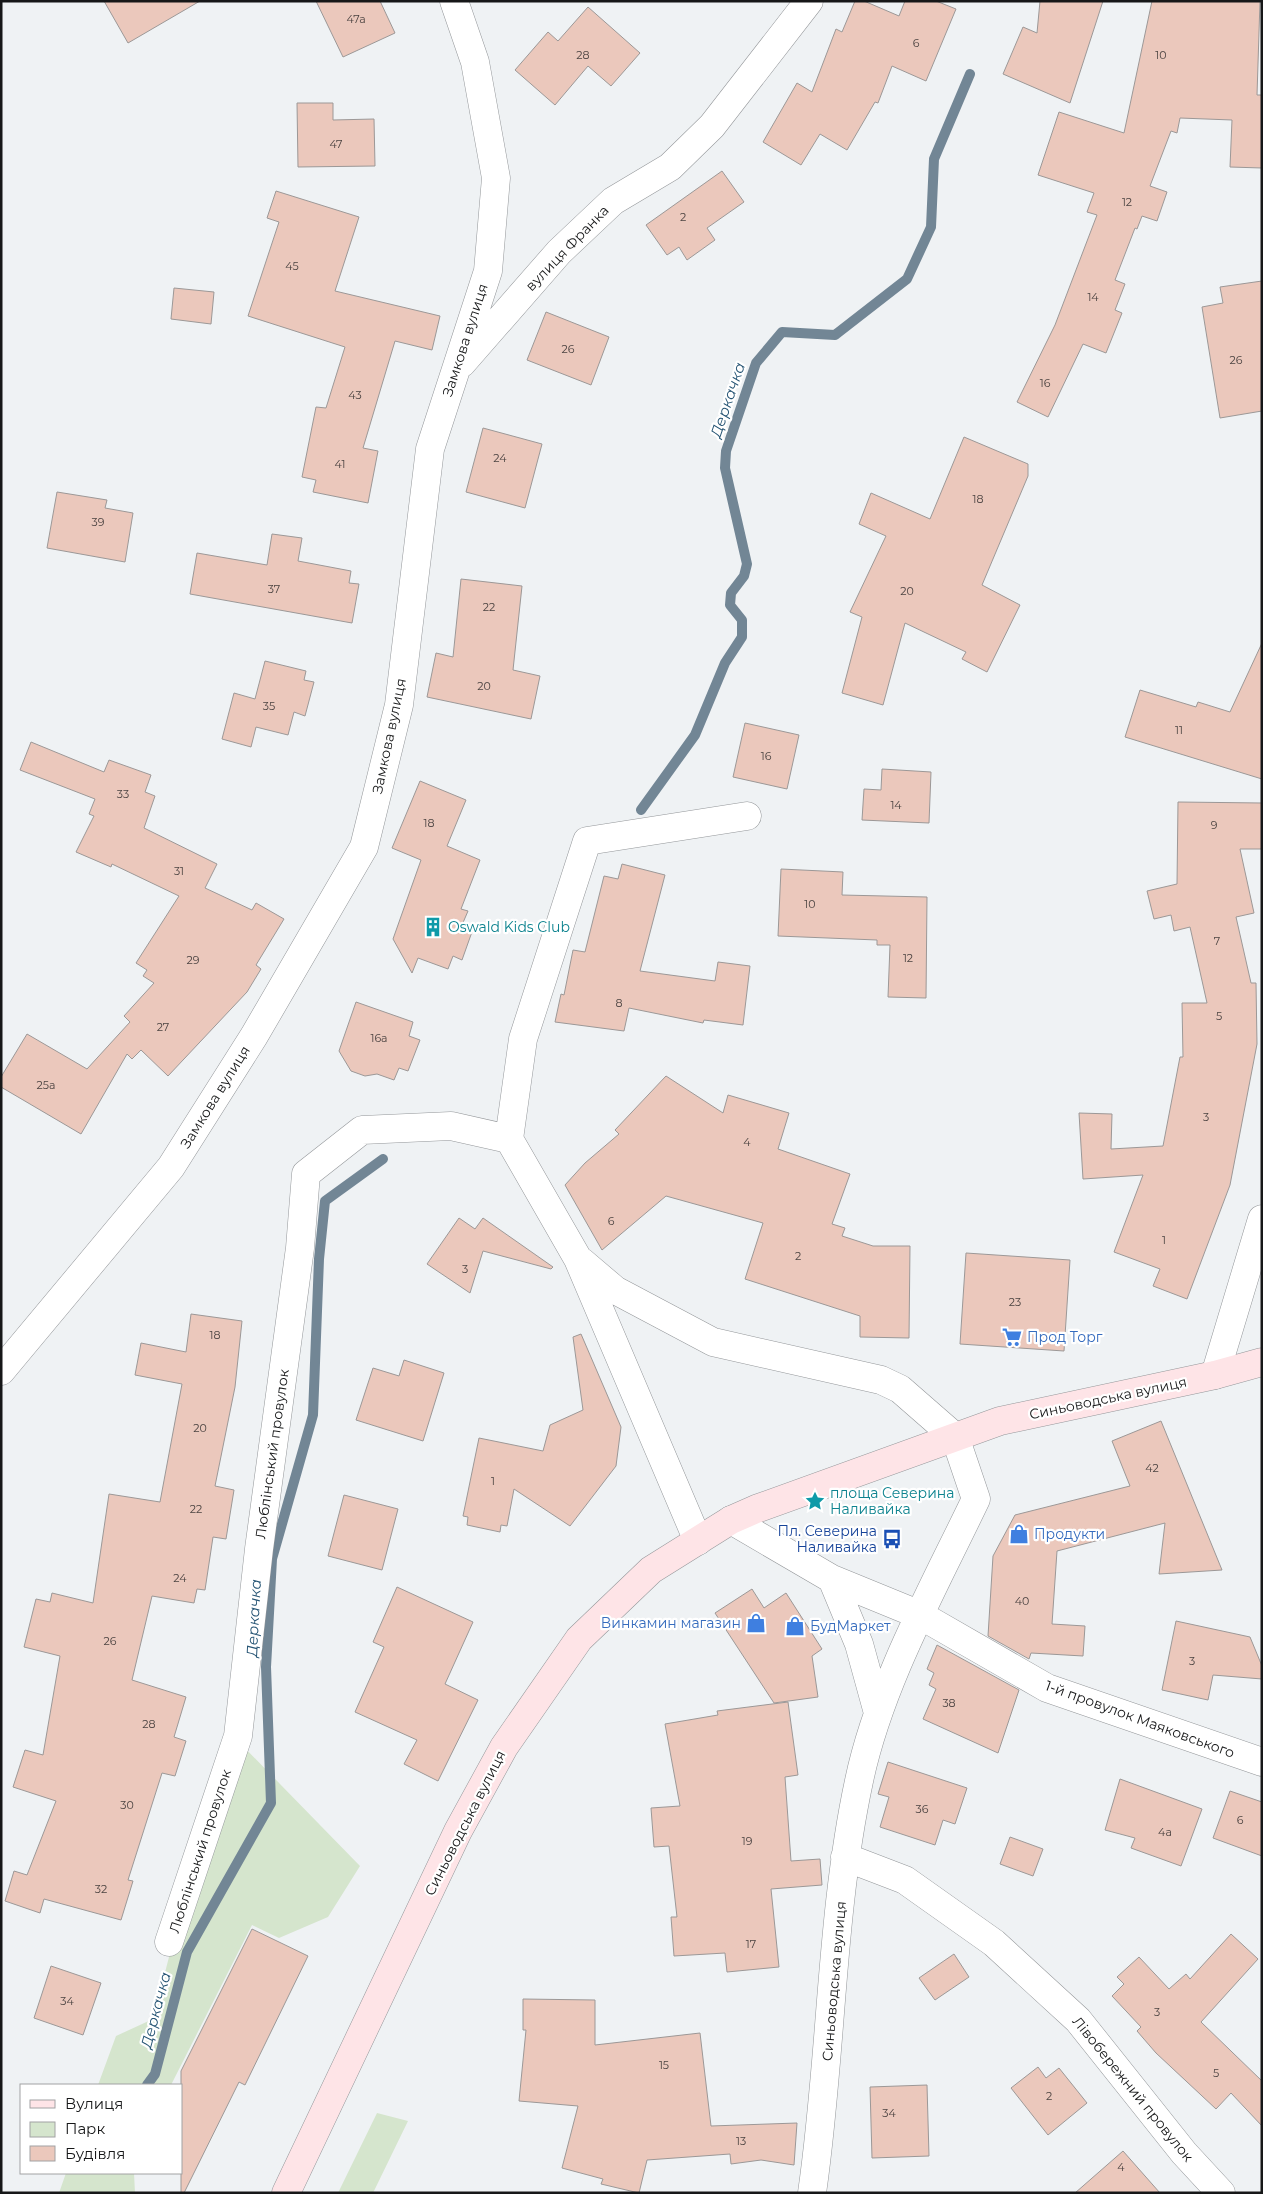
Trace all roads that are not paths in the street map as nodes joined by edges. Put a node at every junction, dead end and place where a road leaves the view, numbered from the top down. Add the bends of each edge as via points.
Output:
1 (454, 1) edge
2 (809, 1) edge
3 (453, 373) junction
4 (747, 816) dead end
5 (509, 1139) junction
6 (1262, 1220) edge
7 (578, 1259) junction
8 (1262, 1362) edge
9 (1, 1371) edge
10 (1216, 1375) junction
11 (955, 1437) junction
12 (731, 1520) junction
13 (698, 1541) junction
14 (832, 1579) junction
15 (920, 1615) junction
16 (878, 1713) junction
17 (1262, 1762) edge
18 (845, 1857) junction
19 (169, 1942) dead end
20 (286, 2193) edge
21 (812, 2193) edge
22 (1221, 2193) edge

1 - 3 street, Замкова вулиця via 475,62 496,178 488,271
2 - 3 street, вулиця Франка via 712,126 670,167 613,202 559,252
3 - 9 street, Замкова вулиця via 430,449 399,705 364,847 254,1036 171,1167
4 - 5 street via 587,841 523,1039
5 - 7 street
5 - 19 street, Люблінський провулок via 451,1126 362,1130 306,1174 300,1248 238,1736
6 - 10 street
7 - 11 street via 615,1290 713,1342 881,1380 900,1389
7 - 13 street
8 - 10 main road, Синьоводська вулиця
10 - 11 main road, Синьоводська вулиця via 1008,1419
11 - 12 main road, Синьоводська вулиця
11 - 15 street, Синьоводська вулиця via 976,1499
12 - 13 main road, Синьоводська вулиця
12 - 14 street
13 - 20 main road, Синьоводська вулиця via 651,1570 579,1639 504,1747 458,1831
14 - 15 street, 1-й провулок Маяковського
14 - 16 street via 859,1644
15 - 16 street, Синьоводська вулиця
15 - 17 street, 1-й провулок Маяковського via 1048,1688
16 - 18 street, Синьоводська вулиця via 859,1779
18 - 21 street, Синьоводська вулиця
18 - 22 street, Лівобережний провулок via 905,1880 994,1944 1078,2020 1184,2153

